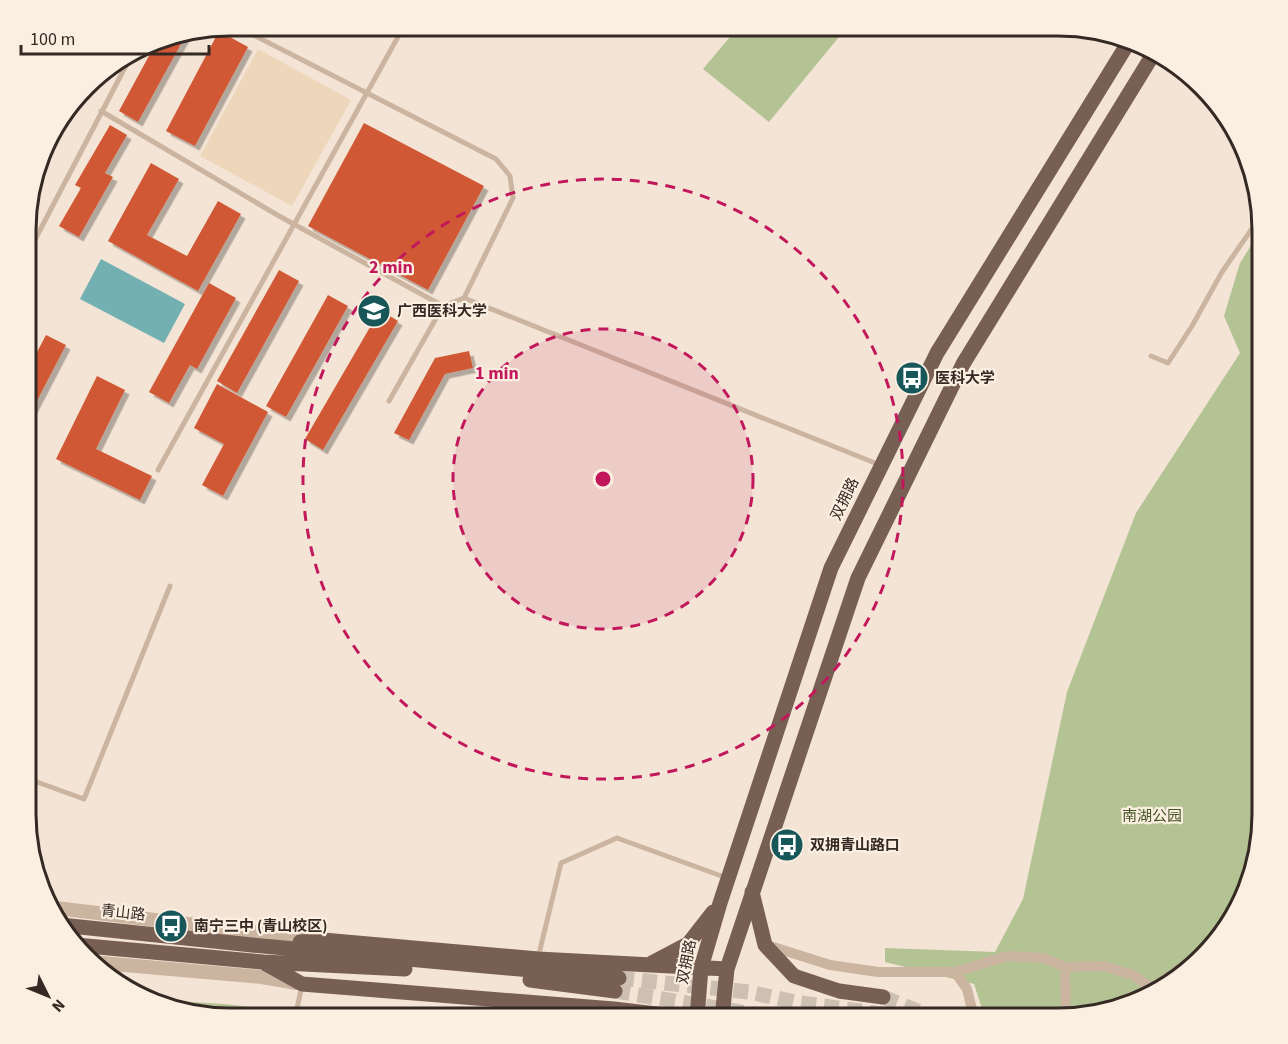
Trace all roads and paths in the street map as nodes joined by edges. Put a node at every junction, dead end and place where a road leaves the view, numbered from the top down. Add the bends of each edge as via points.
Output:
1 (255, 36) edge
2 (398, 36) edge
3 (1125, 49) edge
4 (1150, 60) edge
5 (125, 67) edge
6 (366, 93) junction
7 (101, 111) junction
8 (293, 225) junction
9 (1252, 229) edge
10 (36, 237) edge
11 (464, 298) junction
12 (442, 306) junction
13 (1151, 356) dead end
14 (388, 401) dead end
15 (881, 466) junction
16 (158, 470) dead end
17 (170, 586) dead end
18 (36, 782) edge
19 (728, 878) junction
20 (752, 890) junction
21 (720, 903) junction
22 (61, 909) edge
23 (72, 926) edge
24 (322, 940) junction
25 (252, 945) junction
26 (765, 945) junction
27 (88, 946) edge
28 (538, 958) junction
29 (263, 962) junction
30 (107, 963) edge
31 (652, 963) junction
32 (1065, 967) junction
33 (701, 968) junction
34 (727, 969) junction
35 (955, 972) junction
36 (303, 984) junction
37 (1148, 986) edge
38 (883, 997) tunnel mouth
39 (297, 1008) edge
40 (602, 1008) edge
41 (698, 1008) edge
42 (723, 1008) edge
43 (972, 1008) edge
44 (1066, 1008) edge

1 - 6 lane
2 - 6 lane
3 - 15 main road, 双拥路 via 937,353
4 - 20 main road via 963,364 863,567
5 - 7 lane
6 - 8 lane
6 - 11 lane via 496,159 510,176 513,198
7 - 8 lane
7 - 10 lane
8 - 12 lane
8 - 16 lane
9 - 13 lane via 1168,363
11 - 12 lane
11 - 15 lane
12 - 14 lane
15 - 19 main road, 双拥路 via 831,568
17 - 18 lane via 84,800
19 - 21 main road, 双拥路
19 - 28 lane via 617,838 561,863
20 - 26 main road
20 - 34 main road
21 - 31 main road via 687,944
21 - 33 main road, 双拥路
22 - 24 street
23 - 25 main road, 青山路
24 - 25 main road
24 - 28 main road
25 - 29 main road via 617,984
26 - 35 street via 830,965 878,972
26 - 38 main road via 794,975 838,992
27 - 29 main road
28 - 31 main road
29 - 36 main road
30 - 36 street
31 - 33 main road
32 - 35 street via 1044,958 1008,956
32 - 37 street via 1103,966 1133,975
32 - 44 street
33 - 34 main road
33 - 41 main road, 双拥路
34 - 42 main road
35 - 43 street via 967,989
36 - 39 lane
36 - 40 main road

